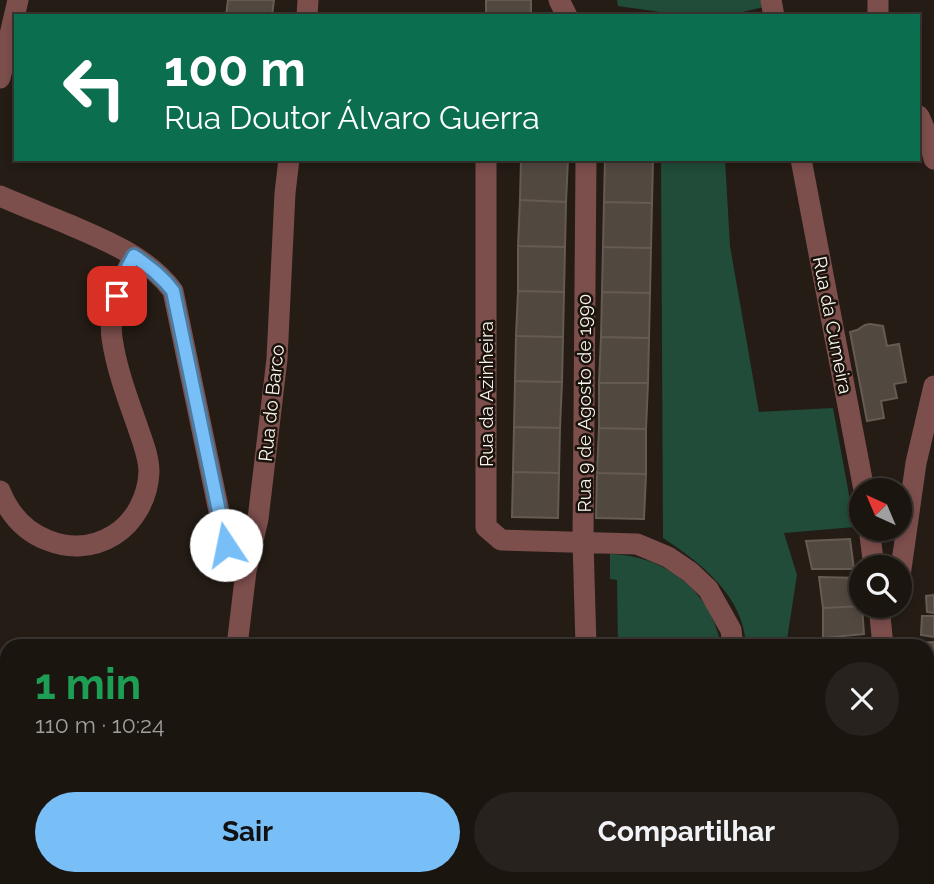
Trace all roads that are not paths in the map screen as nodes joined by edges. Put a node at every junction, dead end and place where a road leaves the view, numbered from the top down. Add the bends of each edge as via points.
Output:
1 (14, 17) edge
2 (0, 78) edge
3 (920, 118) edge
4 (934, 159) edge
5 (289, 161) edge
6 (486, 161) edge
7 (586, 161) edge
8 (801, 161) edge
9 (0, 196) edge
10 (134, 256) junction
11 (934, 386) edge
12 (862, 478) edge
13 (0, 491) edge
14 (583, 541) junction
15 (903, 555) edge
16 (246, 571) junction
17 (880, 618) edge
18 (238, 639) edge
19 (586, 639) edge
20 (733, 639) edge
21 (882, 639) edge

1 - 2 street
3 - 4 street
5 - 16 street, Rua do Barco via 277,359 258,519
6 - 14 street, Rua da Azinheira via 486,527 501,540
7 - 14 street, Rua 9 de Agosto de 1990
8 - 12 street, Rua da Cumeira
9 - 10 street
10 - 13 street via 121,281 111,336 146,452 149,472 140,506 118,532 74,547 29,530 15,519
10 - 16 street via 173,291 226,545 231,558
11 - 15 street via 916,463
14 - 19 street, Rua 9 de Agosto de 1990
14 - 20 street, Rua da Azinheira via 637,544 668,557 708,589
16 - 18 street, Rua do Barco
17 - 21 street

